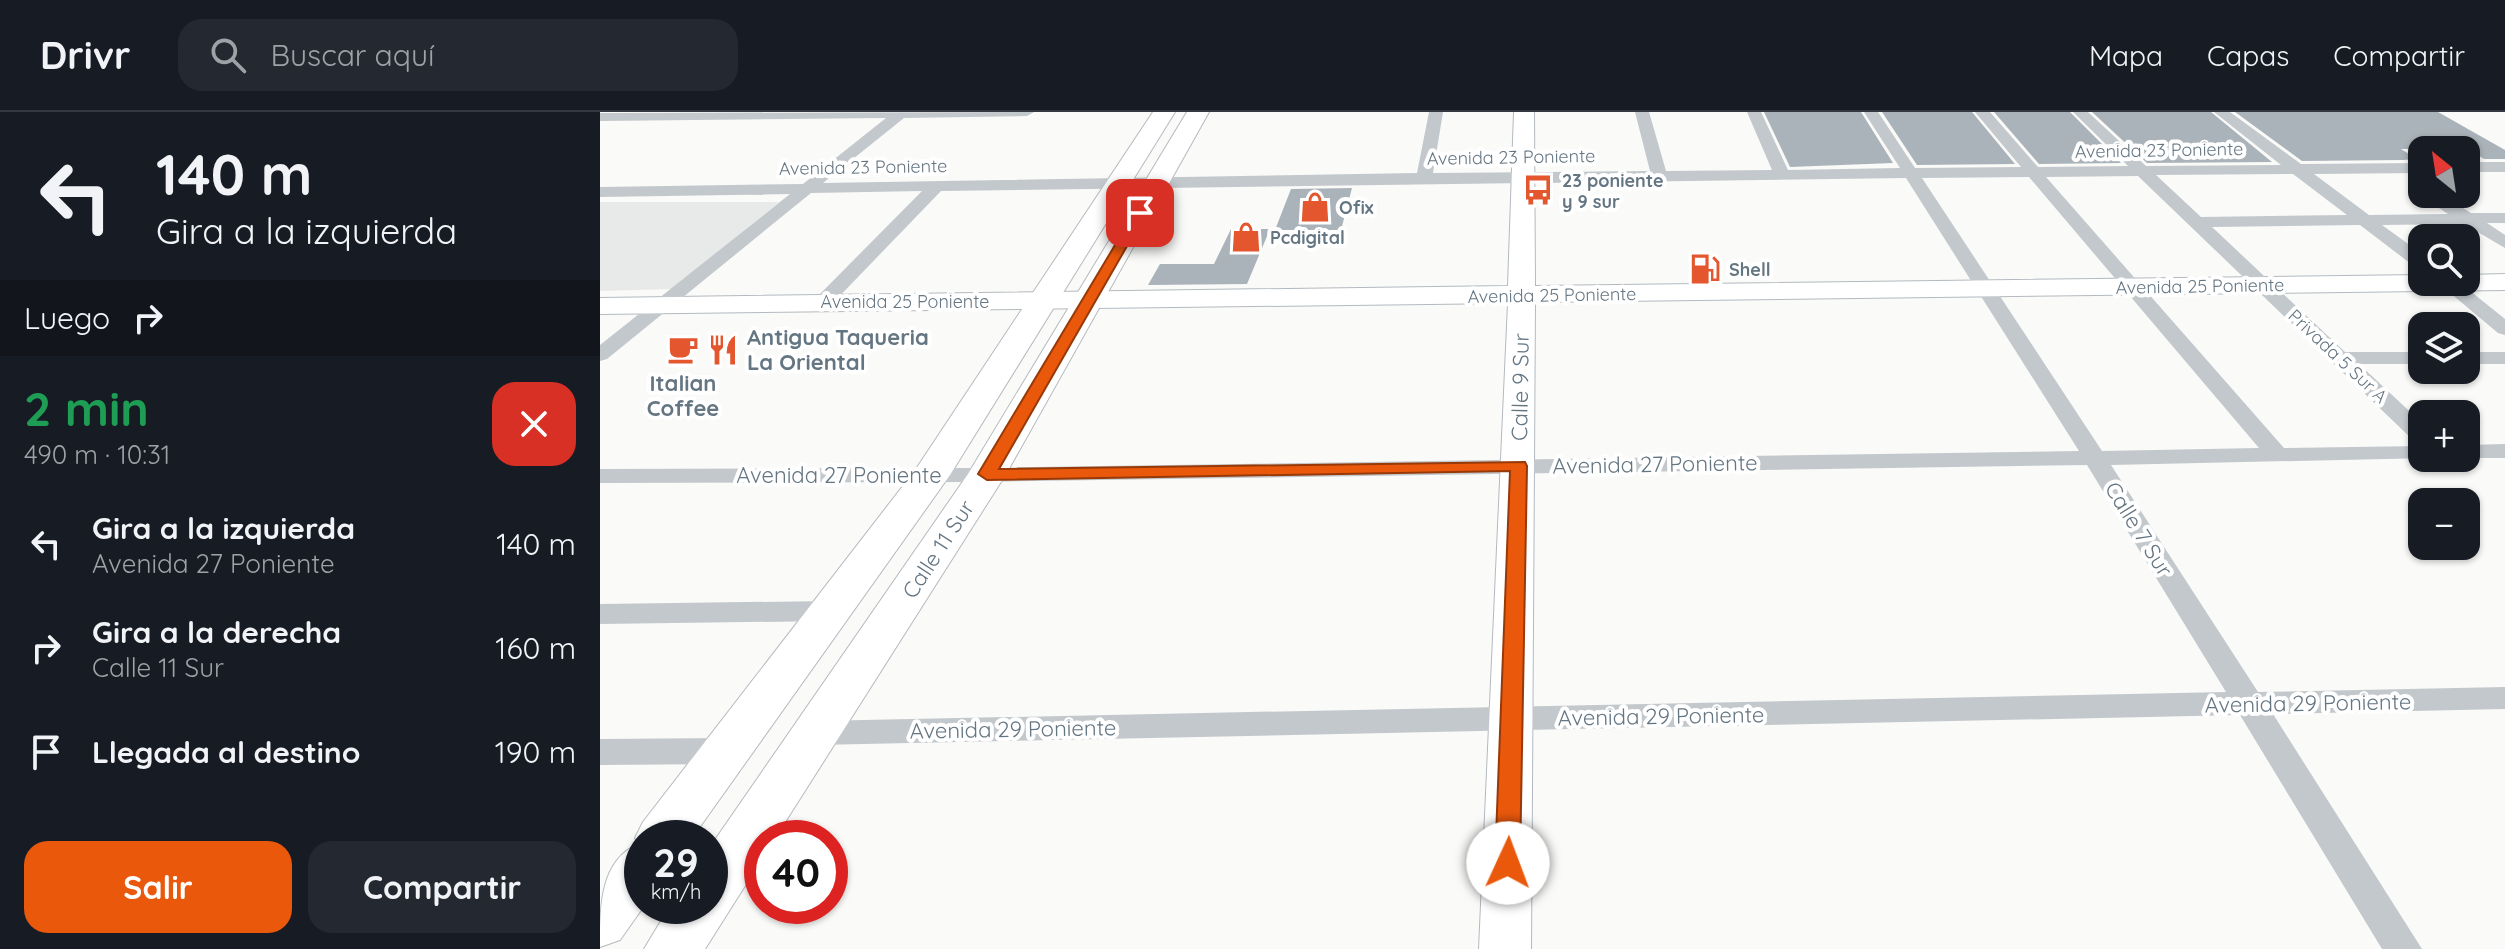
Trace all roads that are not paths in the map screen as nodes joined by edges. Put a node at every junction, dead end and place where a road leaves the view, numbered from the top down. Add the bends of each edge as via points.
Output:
1 (1027, 112) edge
2 (1164, 112) edge
3 (1198, 112) edge
4 (1436, 112) edge
5 (1524, 112) edge
6 (1642, 112) edge
7 (1754, 112) edge
8 (1871, 112) edge
9 (1982, 112) edge
10 (2080, 112) edge
11 (2221, 112) edge
12 (901, 113) edge
13 (600, 117) edge
14 (2480, 167) edge
15 (2505, 167) edge
16 (2391, 168) junction
17 (2408, 168) edge
18 (2297, 169) junction
19 (2142, 171) junction
20 (2480, 171) edge
21 (2033, 172) junction
22 (1910, 173) junction
23 (1782, 174) junction
24 (1659, 176) junction
25 (1523, 177) junction
26 (1424, 178) junction
27 (2408, 180) edge
28 (1120, 182) junction
29 (1158, 182) junction
30 (2505, 183) edge
31 (937, 186) junction
32 (808, 188) junction
33 (600, 192) edge
34 (2451, 208) edge
35 (2505, 218) edge
36 (2468, 219) junction
37 (2364, 220) junction
38 (2196, 222) junction
39 (2505, 243) edge
40 (2408, 253) edge
41 (2480, 282) edge
42 (2505, 282) edge
43 (2408, 283) edge
44 (2263, 285) junction
45 (2133, 287) junction
46 (1985, 289) junction
47 (1522, 295) junction
48 (2465, 296) edge
49 (824, 301) junction
50 (1043, 301) junction
51 (1088, 301) junction
52 (662, 305) junction
53 (600, 306) edge
54 (2505, 329) edge
55 (600, 355) edge
56 (2340, 358) junction
57 (2408, 358) edge
58 (2480, 358) edge
59 (2505, 358) edge
60 (2408, 423) edge
61 (2505, 451) edge
62 (2480, 452) edge
63 (2408, 453) edge
64 (2277, 455) junction
65 (2095, 458) junction
66 (1519, 466) junction
67 (987, 474) junction
68 (931, 475) junction
69 (600, 476) edge
70 (830, 611) junction
71 (600, 614) edge
72 (2505, 698) edge
73 (2246, 704) junction
74 (1512, 719) junction
75 (816, 733) junction
76 (727, 751) junction
77 (600, 752) edge
78 (675, 820) edge
79 (728, 866) edge
80 (624, 890) edge
81 (600, 922) edge
82 (690, 924) edge
83 (673, 949) edge
84 (1505, 949) edge
85 (2403, 949) edge

1 - 12 street
2 - 28 main road, Calle 11 Sur
3 - 29 main road, Calle 11 Sur
4 - 26 street
5 - 25 main road, Calle 9 Sur
6 - 24 street
7 - 23 street
8 - 22 street, Calle 7 Sur
9 - 21 street
10 - 19 street, Privada 5 Sur A
11 - 18 street
12 - 13 street
12 - 32 street
14 - 15 street
16 - 17 street, Avenida 23 Poniente
16 - 18 street, Avenida 23 Poniente
16 - 27 street
18 - 19 street, Avenida 23 Poniente
18 - 37 street
19 - 21 street, Avenida 23 Poniente
19 - 38 street, Privada 5 Sur A
20 - 30 street
21 - 22 street, Avenida 23 Poniente
21 - 45 street
22 - 23 street, Avenida 23 Poniente
22 - 46 street, Calle 7 Sur
23 - 24 street, Avenida 23 Poniente
24 - 25 street, Avenida 23 Poniente
25 - 26 street, Avenida 23 Poniente
25 - 47 main road, Calle 9 Sur
26 - 29 street, Avenida 23 Poniente
28 - 29 street, Avenida 23 Poniente
28 - 31 street, Avenida 23 Poniente
28 - 50 main road, Calle 11 Sur
29 - 51 main road, Calle 11 Sur
31 - 32 street, Avenida 23 Poniente
31 - 49 street
32 - 33 street, Avenida 23 Poniente
32 - 52 street
34 - 36 street
35 - 36 street
36 - 37 street
36 - 39 street
37 - 38 street
37 - 40 street
38 - 44 street, Privada 5 Sur A
41 - 42 main road, Avenida 25 Poniente
43 - 44 main road, Avenida 25 Poniente
44 - 45 main road, Avenida 25 Poniente
44 - 56 street, Privada 5 Sur A
45 - 46 main road, Avenida 25 Poniente
45 - 64 street
46 - 47 main road, Avenida 25 Poniente
46 - 65 street, Calle 7 Sur
47 - 51 main road, Avenida 25 Poniente
47 - 66 main road, Calle 9 Sur
48 - 54 street
49 - 50 main road, Avenida 25 Poniente
49 - 52 main road, Avenida 25 Poniente
50 - 51 main road, Avenida 25 Poniente
50 - 68 main road, Calle 11 Sur
51 - 67 main road, Calle 11 Sur
52 - 53 main road, Avenida 25 Poniente
52 - 55 street
56 - 57 street
56 - 60 street, Privada 5 Sur A
58 - 59 street
61 - 62 street
63 - 64 street, Avenida 27 Poniente
64 - 65 street, Avenida 27 Poniente
65 - 66 street, Avenida 27 Poniente
65 - 73 street, Calle 7 Sur
66 - 67 street, Avenida 27 Poniente
66 - 74 main road, Calle 9 Sur
67 - 68 street, Avenida 27 Poniente
67 - 75 main road, Calle 11 Sur
68 - 69 street, Avenida 27 Poniente
68 - 70 main road, Calle 11 Sur
70 - 71 street
70 - 76 main road, Calle 11 Sur
72 - 73 street, Avenida 29 Poniente
73 - 74 street, Avenida 29 Poniente
73 - 85 street, Calle 7 Sur
74 - 75 street, Avenida 29 Poniente
74 - 84 main road, Calle 9 Sur
75 - 79 main road, Calle 11 Sur
76 - 77 street
76 - 78 main road, Calle 11 Sur
80 - 81 main road
82 - 83 main road

